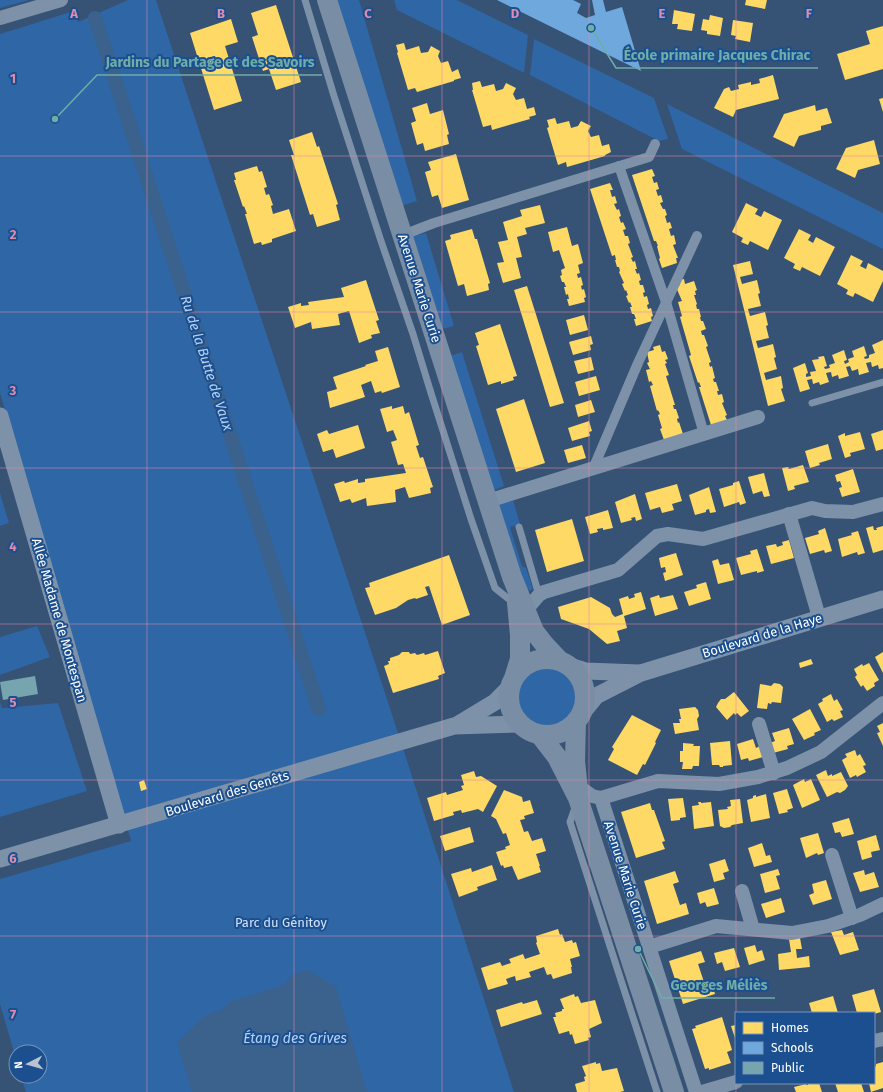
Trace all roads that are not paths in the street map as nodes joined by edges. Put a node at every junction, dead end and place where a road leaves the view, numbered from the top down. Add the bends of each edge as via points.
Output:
1 (60, 0) edge
2 (305, 0) edge
3 (327, 0) edge
4 (0, 18) edge
5 (654, 144) dead end
6 (619, 166) junction
7 (403, 234) junction
8 (697, 236) dead end
9 (666, 302) junction
10 (883, 382) edge
11 (812, 403) dead end
12 (0, 416) edge
13 (758, 417) dead end
14 (704, 434) junction
15 (593, 469) junction
16 (488, 501) junction
17 (883, 504) edge
18 (789, 514) junction
19 (519, 527) dead end
20 (883, 599) edge
21 (528, 603) junction
22 (819, 617) junction
23 (564, 663) junction
24 (641, 673) junction
25 (512, 681) junction
26 (883, 703) edge
27 (579, 718) junction
28 (520, 724) junction
29 (759, 724) dead end
30 (454, 726) junction
31 (540, 735) junction
32 (774, 773) junction
33 (578, 792) junction
34 (601, 798) junction
35 (119, 825) junction
36 (832, 855) dead end
37 (0, 859) edge
38 (742, 891) dead end
39 (883, 904) edge
40 (852, 918) junction
41 (753, 929) junction
42 (650, 947) junction
43 (735, 1082) edge
44 (656, 1092) edge
45 (674, 1092) edge
46 (696, 1092) edge
47 (702, 1092) edge

1 - 4 street
2 - 21 lane via 495,588
3 - 7 main road, Avenue Marie Curie
5 - 6 street via 649,157
6 - 7 street
6 - 9 street
7 - 16 main road, Avenue Marie Curie
8 - 9 street
9 - 14 street
9 - 15 street
10 - 11 lane
12 - 35 street, Allée Madame de Montespan
13 - 14 street
14 - 15 street
15 - 16 street
16 - 21 main road, Avenue Marie Curie via 512,577
17 - 18 street via 853,512 812,508
18 - 21 street via 703,538 668,534 657,536 618,570 544,592
18 - 22 street
19 - 21 lane, Avenue Marie Curie
20 - 22 street, Boulevard de la Haye
21 - 23 main road, Avenue Marie Curie via 538,637
21 - 25 main road, Avenue Marie Curie via 520,659
22 - 24 street, Boulevard de la Haye
23 - 24 street, Boulevard de la Haye via 586,671
23 - 25 main road via 547,658 534,660 523,666
23 - 27 main road via 579,675 584,687 585,700
24 - 27 street, Boulevard de la Haye via 596,696
25 - 28 main road via 508,697 510,707
25 - 30 street, Boulevard des Genêts via 495,702
26 - 32 street via 821,752
27 - 31 main road via 566,731
27 - 33 main road, Avenue Marie Curie via 575,761
28 - 30 street, Boulevard des Genêts
28 - 31 main road
29 - 32 street
30 - 35 street, Boulevard des Genêts
31 - 33 main road, Avenue Marie Curie
32 - 34 street via 719,784 658,780
33 - 34 street
33 - 44 lane via 570,822
33 - 45 main road, Avenue Marie Curie
34 - 42 street, Avenue Marie Curie
35 - 37 street, Boulevard des Genêts
36 - 40 street
38 - 41 street
39 - 40 street
40 - 41 street via 828,926 792,932
41 - 42 street via 716,926
42 - 46 street, Avenue Marie Curie
43 - 47 street

